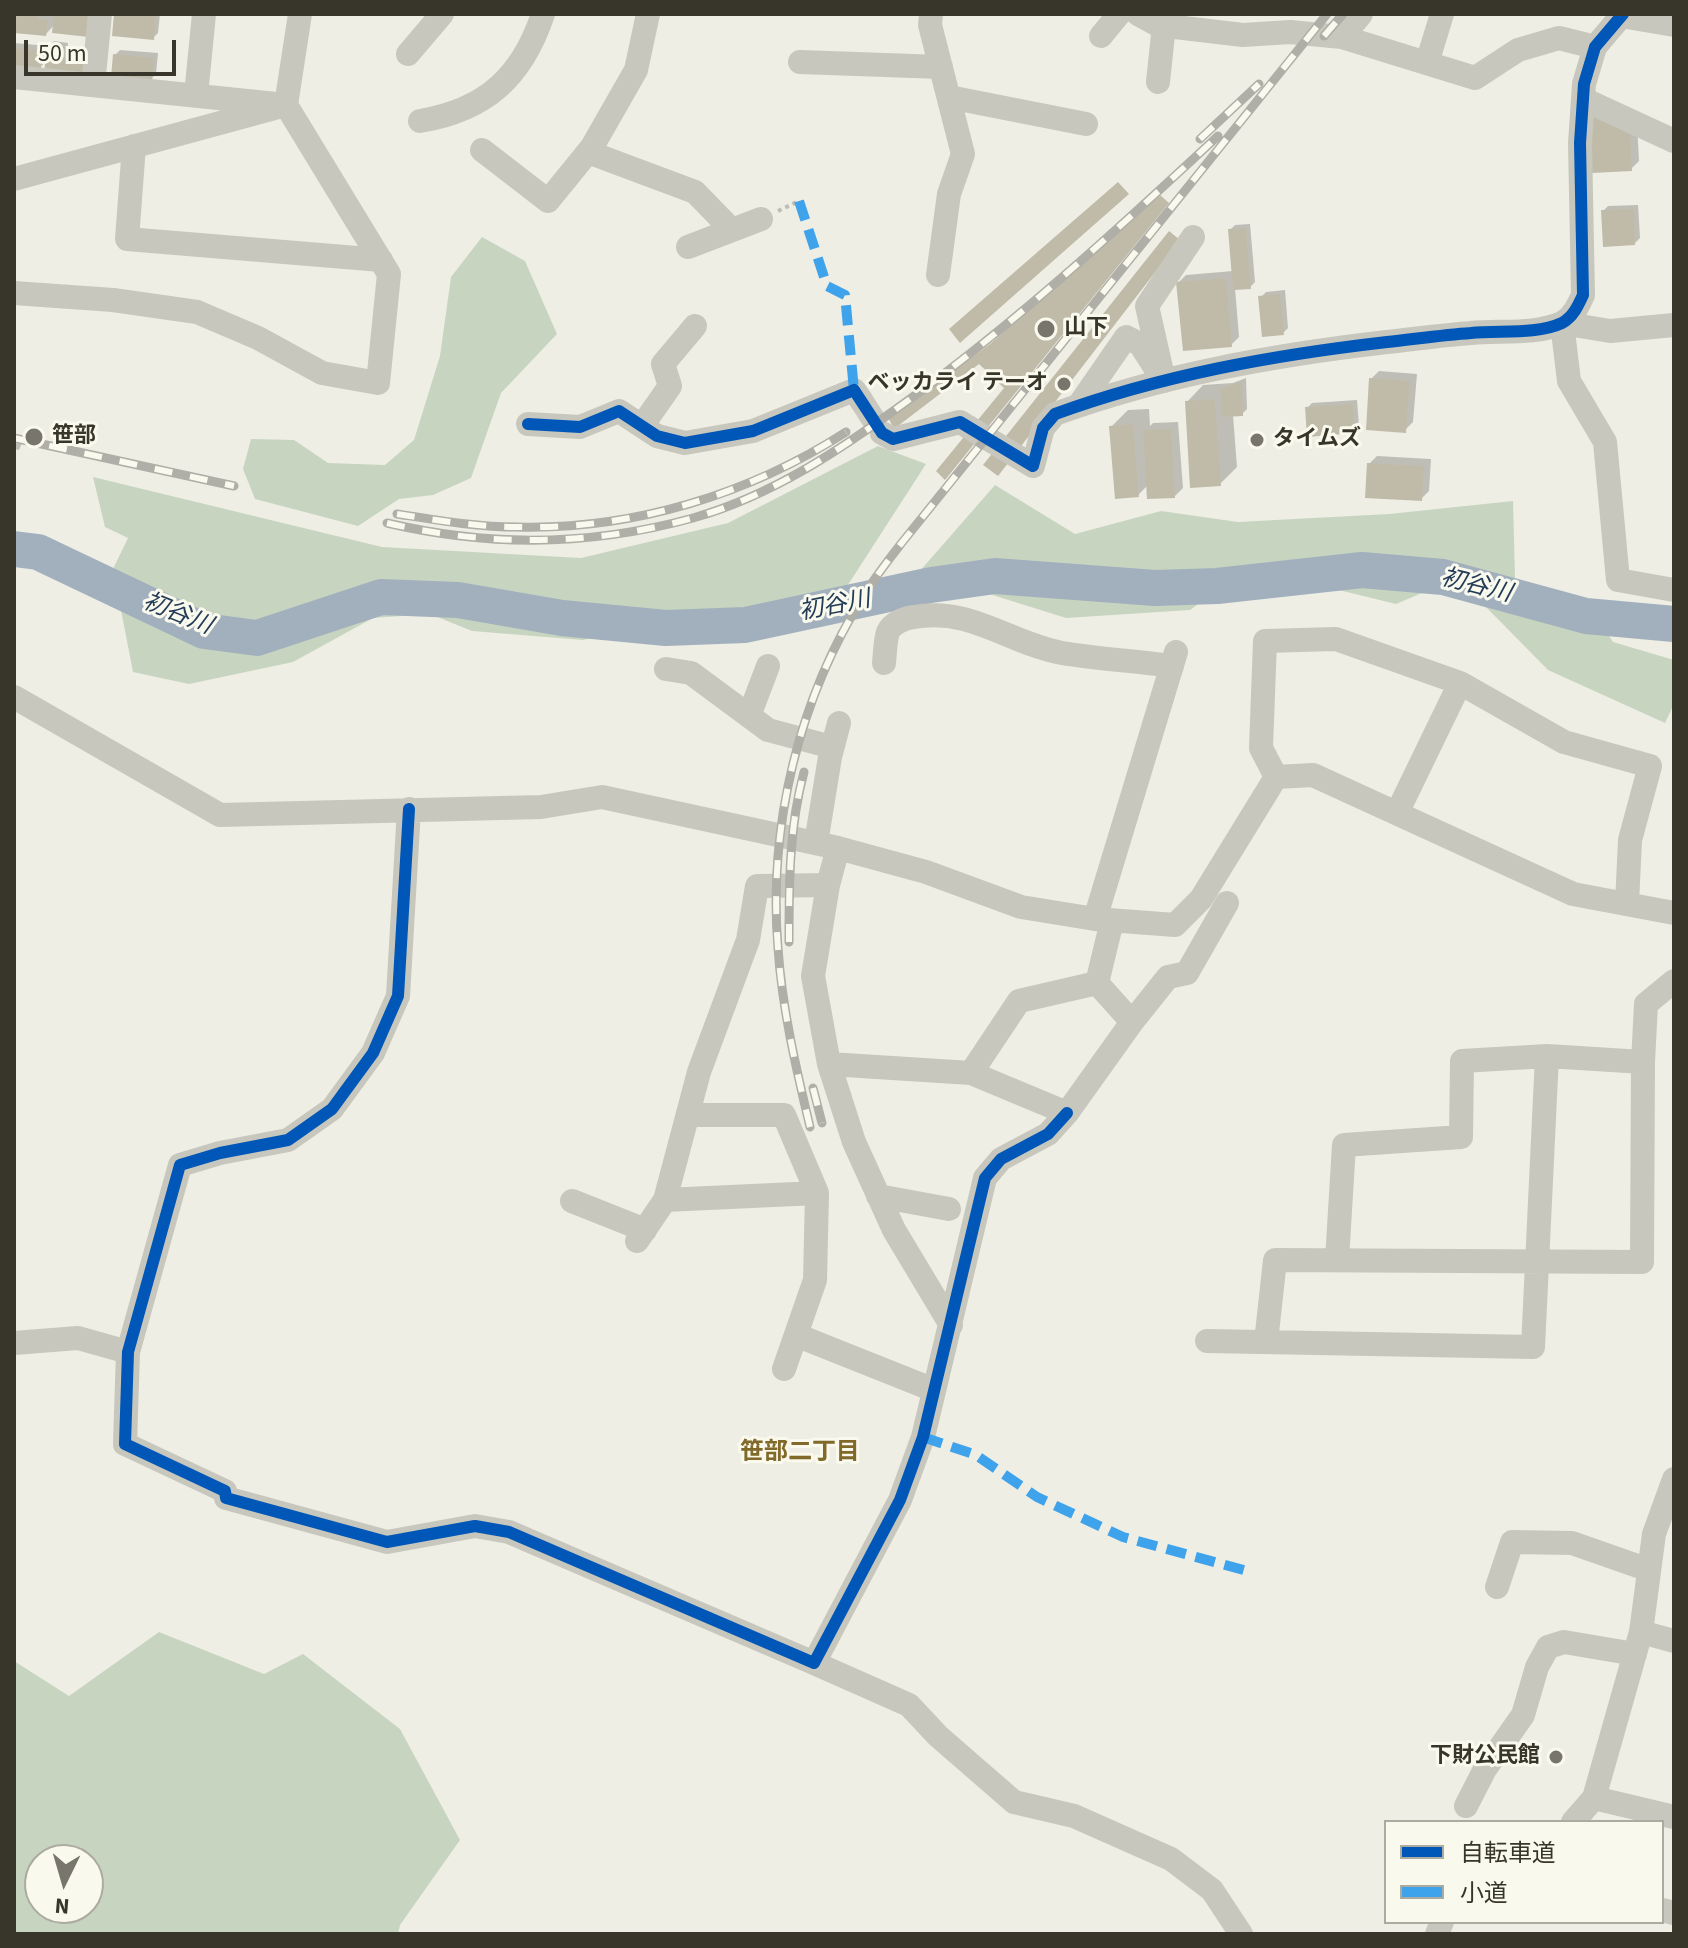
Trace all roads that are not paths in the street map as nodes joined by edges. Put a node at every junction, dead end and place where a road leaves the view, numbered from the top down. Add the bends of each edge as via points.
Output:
1 (100, 14) edge
2 (204, 14) edge
3 (300, 14) edge
4 (442, 14) edge
5 (543, 14) edge
6 (648, 14) edge
7 (931, 14) edge
8 (1119, 14) edge
9 (1138, 14) edge
10 (1361, 14) edge
11 (1441, 14) edge
12 (1622, 15) edge
13 (1248, 24) edge
14 (1164, 25) junction
15 (1674, 25) edge
16 (1326, 29) edge
17 (1101, 36) dead end
18 (1595, 47) junction
19 (408, 54) dead end
20 (800, 62) dead end
21 (1427, 63) junction
22 (941, 67) junction
23 (14, 77) edge
24 (1158, 82) dead end
25 (93, 85) junction
26 (196, 95) junction
27 (949, 97) junction
28 (1583, 99) junction
29 (286, 105) junction
30 (420, 121) dead end
31 (1086, 124) dead end
32 (1674, 141) edge
33 (134, 146) junction
34 (482, 150) dead end
35 (588, 152) junction
36 (14, 179) edge
37 (761, 219) dead end
38 (731, 229) junction
39 (1193, 237) dead end
40 (688, 247) dead end
41 (381, 260) junction
42 (938, 275) dead end
43 (14, 293) edge
44 (1562, 323) junction
45 (1674, 325) edge
46 (695, 326) dead end
47 (1164, 381) junction
48 (861, 400) dead end
49 (1079, 405) junction
50 (528, 424) dead end
51 (642, 426) junction
52 (882, 433) dead end
53 (1674, 590) edge
54 (884, 663) dead end
55 (768, 666) dead end
56 (666, 669) dead end
57 (1460, 683) junction
58 (14, 697) edge
59 (749, 716) junction
60 (839, 723) dead end
61 (832, 747) junction
62 (1276, 777) junction
63 (409, 809) junction
64 (1397, 813) junction
65 (827, 845) junction
66 (828, 885) junction
67 (1227, 903) dead end
68 (1627, 904) junction
69 (1674, 913) edge
70 (1104, 920) junction
71 (1674, 981) edge
72 (1097, 983) junction
73 (1132, 1022) junction
74 (1547, 1056) junction
75 (1643, 1062) junction
76 (829, 1064) junction
77 (971, 1073) junction
78 (1067, 1113) junction
79 (688, 1115) junction
80 (817, 1193) junction
81 (878, 1196) junction
82 (665, 1200) junction
83 (572, 1201) dead end
84 (949, 1209) dead end
85 (1337, 1260) junction
86 (1537, 1261) junction
87 (951, 1325) junction
88 (796, 1335) junction
89 (1207, 1341) dead end
90 (1266, 1342) junction
91 (14, 1343) edge
92 (128, 1352) junction
93 (784, 1369) dead end
94 (934, 1390) junction
95 (1674, 1479) edge
96 (1649, 1570) junction
97 (1497, 1587) dead end
98 (1674, 1641) edge
99 (1638, 1643) junction
100 (814, 1663) junction
101 (1594, 1798) junction
102 (1466, 1806) dead end
103 (1674, 1817) edge
104 (1575, 1820) edge
105 (1241, 1934) edge

1 - 25 street
2 - 26 street
3 - 29 street
4 - 19 street
5 - 30 street via 519,67 487,99
6 - 35 street via 636,70
7 - 22 street
8 - 17 street
9 - 14 street
10 - 16 street
11 - 21 street
12 - 15 street
12 - 18 street
13 - 14 street
13 - 16 street via 1290,32
14 - 24 street
16 - 21 street
18 - 21 street via 1559,38 1518,50 1475,78
18 - 28 street
20 - 22 street
22 - 27 street
23 - 25 street
25 - 26 street
26 - 29 street
27 - 31 street
27 - 42 street via 963,154 949,194
28 - 32 street
28 - 44 street via 1583,295
29 - 33 street
29 - 41 street
33 - 36 street
33 - 41 street via 127,239
34 - 35 street via 548,201
35 - 38 street via 695,192
37 - 38 street
38 - 40 street
39 - 47 street via 1147,306
41 - 43 street via 389,274 378,383 322,373 197,312
44 - 45 street via 1610,331
44 - 47 street via 1253,360
44 - 53 street via 1569,381 1605,442 1618,580
46 - 51 street via 663,364 670,386
47 - 49 street
47 - 49 street via 1140,344 1126,337
48 - 51 street via 854,390 753,431 685,443
49 - 52 street via 1055,414 1043,428 1033,466 960,422 893,439
50 - 51 street via 580,427 619,411
54 - 70 street via 888,631 895,624 934,614 966,618 1060,653 1175,658
55 - 59 street
56 - 59 street via 691,673
57 - 62 street via 1336,639 1265,641 1261,748
57 - 64 street
57 - 68 street via 1564,742 1650,766 1630,840
58 - 63 street via 220,815
59 - 61 street via 768,730
60 - 61 street
61 - 65 street
62 - 64 street via 1313,775
62 - 70 street via 1201,899 1175,925
63 - 65 street via 541,807 602,797
63 - 92 street via 398,996 373,1053 332,1109 288,1140 180,1165
64 - 68 street via 1573,894
65 - 66 street
65 - 70 street via 926,872 1021,907
66 - 76 street via 813,976
66 - 79 street via 757,886 748,940
67 - 73 street via 1187,973 1168,977
68 - 69 street
70 - 72 street
71 - 75 street via 1646,1004
72 - 73 street
72 - 77 street via 1019,1001
73 - 78 street
74 - 75 street
74 - 85 street via 1462,1061 1461,1137 1344,1145
74 - 86 street
75 - 86 street via 1642,1262
76 - 77 street
76 - 81 street
77 - 78 street
78 - 87 street via 1048,1134 1001,1159 985,1178
79 - 80 street via 784,1115
79 - 82 street
80 - 82 street
80 - 88 street via 815,1280
81 - 84 street
81 - 87 street
82 - 83 street via 641,1235
85 - 86 street
85 - 90 street via 1275,1260
86 - 90 street via 1533,1347
87 - 94 street
88 - 93 street
88 - 94 street
89 - 90 street
91 - 92 street via 78,1338
92 - 100 street via 125,1444 225,1491 226,1498 387,1542 475,1526 509,1532
94 - 100 street via 900,1500
95 - 96 street via 1654,1534
96 - 97 street via 1572,1543 1512,1542
96 - 99 street
98 - 99 street
99 - 101 street
99 - 102 street via 1564,1642 1548,1647 1523,1715
100 - 105 street via 909,1705 1014,1802 1074,1816 1171,1859 1212,1890
101 - 103 street
101 - 104 street

